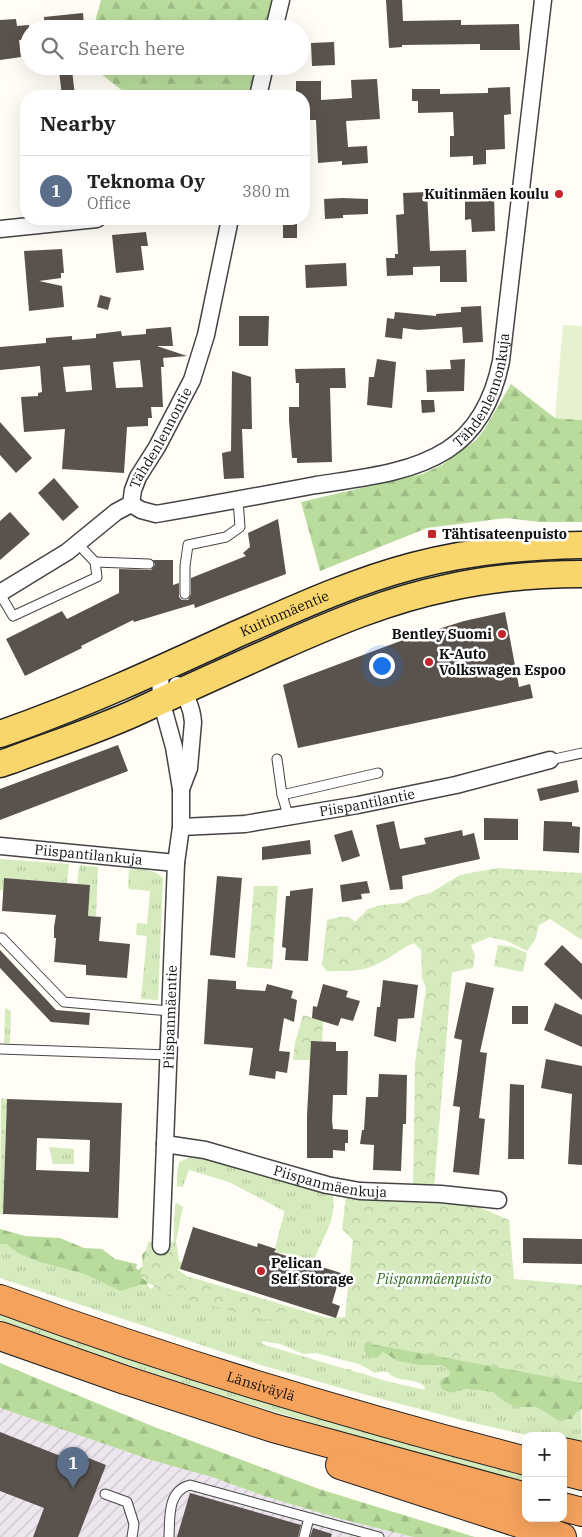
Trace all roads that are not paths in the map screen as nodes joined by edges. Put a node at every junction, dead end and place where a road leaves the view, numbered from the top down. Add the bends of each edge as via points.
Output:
1 (281, 0) edge
2 (544, 0) edge
3 (276, 20) edge
4 (263, 75) edge
5 (259, 90) edge
6 (44, 225) edge
7 (229, 225) edge
8 (0, 230) edge
9 (238, 500) junction
10 (132, 504) junction
11 (78, 544) junction
12 (582, 544) edge
13 (95, 562) junction
14 (150, 564) dead end
15 (582, 574) edge
16 (0, 593) edge
17 (185, 594) dead end
18 (160, 670) junction
19 (172, 695) junction
20 (0, 734) edge
21 (582, 753) edge
22 (276, 759) dead end
23 (550, 760) joint
24 (0, 764) edge
25 (378, 773) dead end
26 (180, 789) junction
27 (282, 794) junction
28 (289, 818) junction
29 (181, 827) junction
30 (0, 846) edge
31 (176, 863) junction
32 (0, 938) edge
33 (170, 1011) junction
34 (0, 1049) edge
35 (169, 1055) junction
36 (165, 1144) junction
37 (498, 1200) dead end
38 (162, 1246) dead end
39 (0, 1299) edge
40 (0, 1336) edge
41 (376, 1420) junction
42 (273, 1428) junction
43 (522, 1443) edge
44 (567, 1453) edge
45 (582, 1456) edge
46 (522, 1460) edge
47 (567, 1472) edge
48 (582, 1476) edge
49 (105, 1494) dead end
50 (522, 1496) edge
51 (567, 1508) edge
52 (582, 1512) edge
53 (309, 1518) junction
54 (132, 1537) edge
55 (168, 1537) edge
56 (304, 1537) edge
57 (379, 1537) edge
58 (562, 1537) edge

1 - 3 street
2 - 9 street, Tähdenlennonkuja via 501,362 489,402 465,436 448,450 426,461 387,473
4 - 5 street
6 - 8 street
7 - 10 street, Tähdenlennontie via 206,335 192,380 138,477
9 - 10 street, Tähdenlennonkuja via 156,514
9 - 17 lane via 240,528 226,537 188,545
10 - 11 street, Tähdenlennontie via 116,512
11 - 13 lane
11 - 16 street, Tähdenlennontie
12 - 18 main road, Kuitinmäentie via 481,552 413,566 304,604
13 - 14 lane
13 - 16 lane via 97,577 13,616
15 - 19 main road, Kuitinmäentie via 509,579 447,588 394,602 334,624
18 - 19 street, Piispanmäentie
18 - 20 main road, Kuitinmäentie
19 - 24 main road, Kuitinmäentie
19 - 26 street, Piispanmäentie
19 - 26 street, Piispanmäentie via 193,715 189,768
21 - 23 lane
22 - 27 lane
23 - 28 street, Piispantilantie via 456,785
25 - 27 lane
26 - 29 street, Piispanmäentie
27 - 28 lane
28 - 29 street, Piispantilantie
29 - 31 street, Piispanmäentie
30 - 31 street, Piispantilankuja
31 - 33 street, Piispanmäentie
32 - 33 lane via 64,1002
33 - 35 street, Piispanmäentie
34 - 35 lane
35 - 36 street, Piispanmäentie
36 - 37 street, Piispanmäenkuja via 205,1150 360,1191
36 - 38 street, Piispanmäentie
39 - 41 highway, Länsiväylä via 248,1382
40 - 42 highway
41 - 43 highway via 478,1433
41 - 46 highway, Länsiväylä
42 - 50 highway
42 - 58 highway via 337,1464
44 - 45 highway
47 - 48 highway
49 - 54 lane via 127,1502 134,1524
51 - 52 highway
53 - 55 lane via 190,1485 182,1487 173,1500
53 - 56 lane
53 - 57 lane

